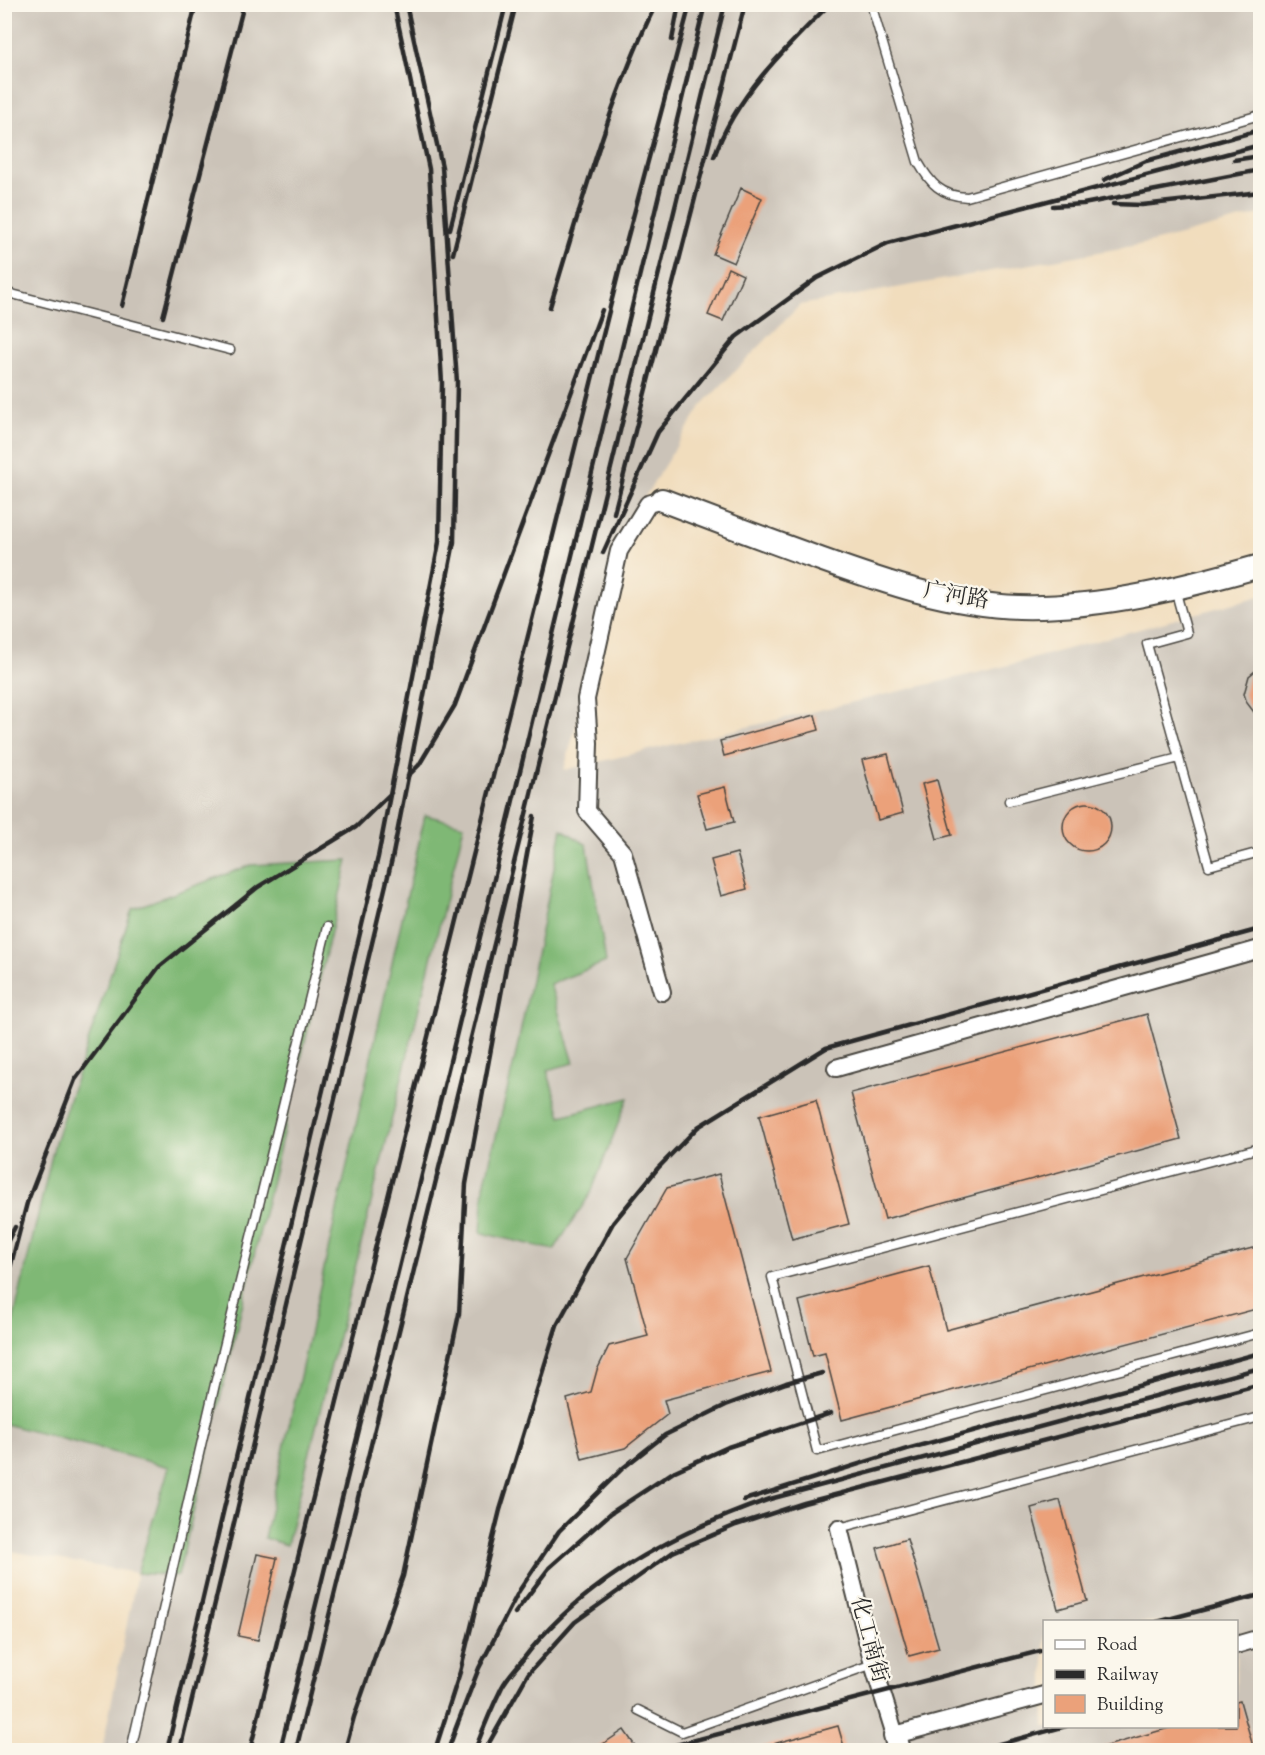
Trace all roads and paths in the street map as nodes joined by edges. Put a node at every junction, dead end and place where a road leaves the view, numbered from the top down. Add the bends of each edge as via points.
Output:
1 (871, 4) edge
2 (1260, 115) edge
3 (4, 292) edge
4 (230, 350) dead end
5 (662, 500) joint
6 (1260, 566) edge
7 (1175, 589) junction
8 (1179, 758) junction
9 (1008, 801) dead end
10 (1260, 852) edge
11 (327, 927) dead end
12 (1260, 949) edge
13 (662, 992) dead end
14 (836, 1068) dead end
15 (1260, 1148) edge
16 (1260, 1333) edge
17 (1260, 1417) edge
18 (839, 1528) joint
19 (1260, 1638) edge
20 (1238, 1644) edge
21 (873, 1664) junction
22 (1043, 1695) edge
23 (638, 1710) dead end
24 (897, 1743) edge
25 (131, 1750) edge

1 - 2 lane via 918,162 930,183 954,196 967,197
3 - 4 lane
5 - 7 street, 广河路 via 885,582 973,602 1056,606
5 - 13 street via 648,504 619,551 586,699 587,811 623,853
6 - 7 street, 广河路
7 - 8 lane via 1187,633 1147,644
8 - 9 lane
8 - 10 lane via 1209,866
11 - 25 lane via 214,1384
12 - 14 street
15 - 16 lane via 772,1277 817,1451
17 - 18 lane
18 - 21 street, 化工南街
19 - 20 street
21 - 23 lane via 682,1732
21 - 24 street, 化工南街
22 - 24 street

